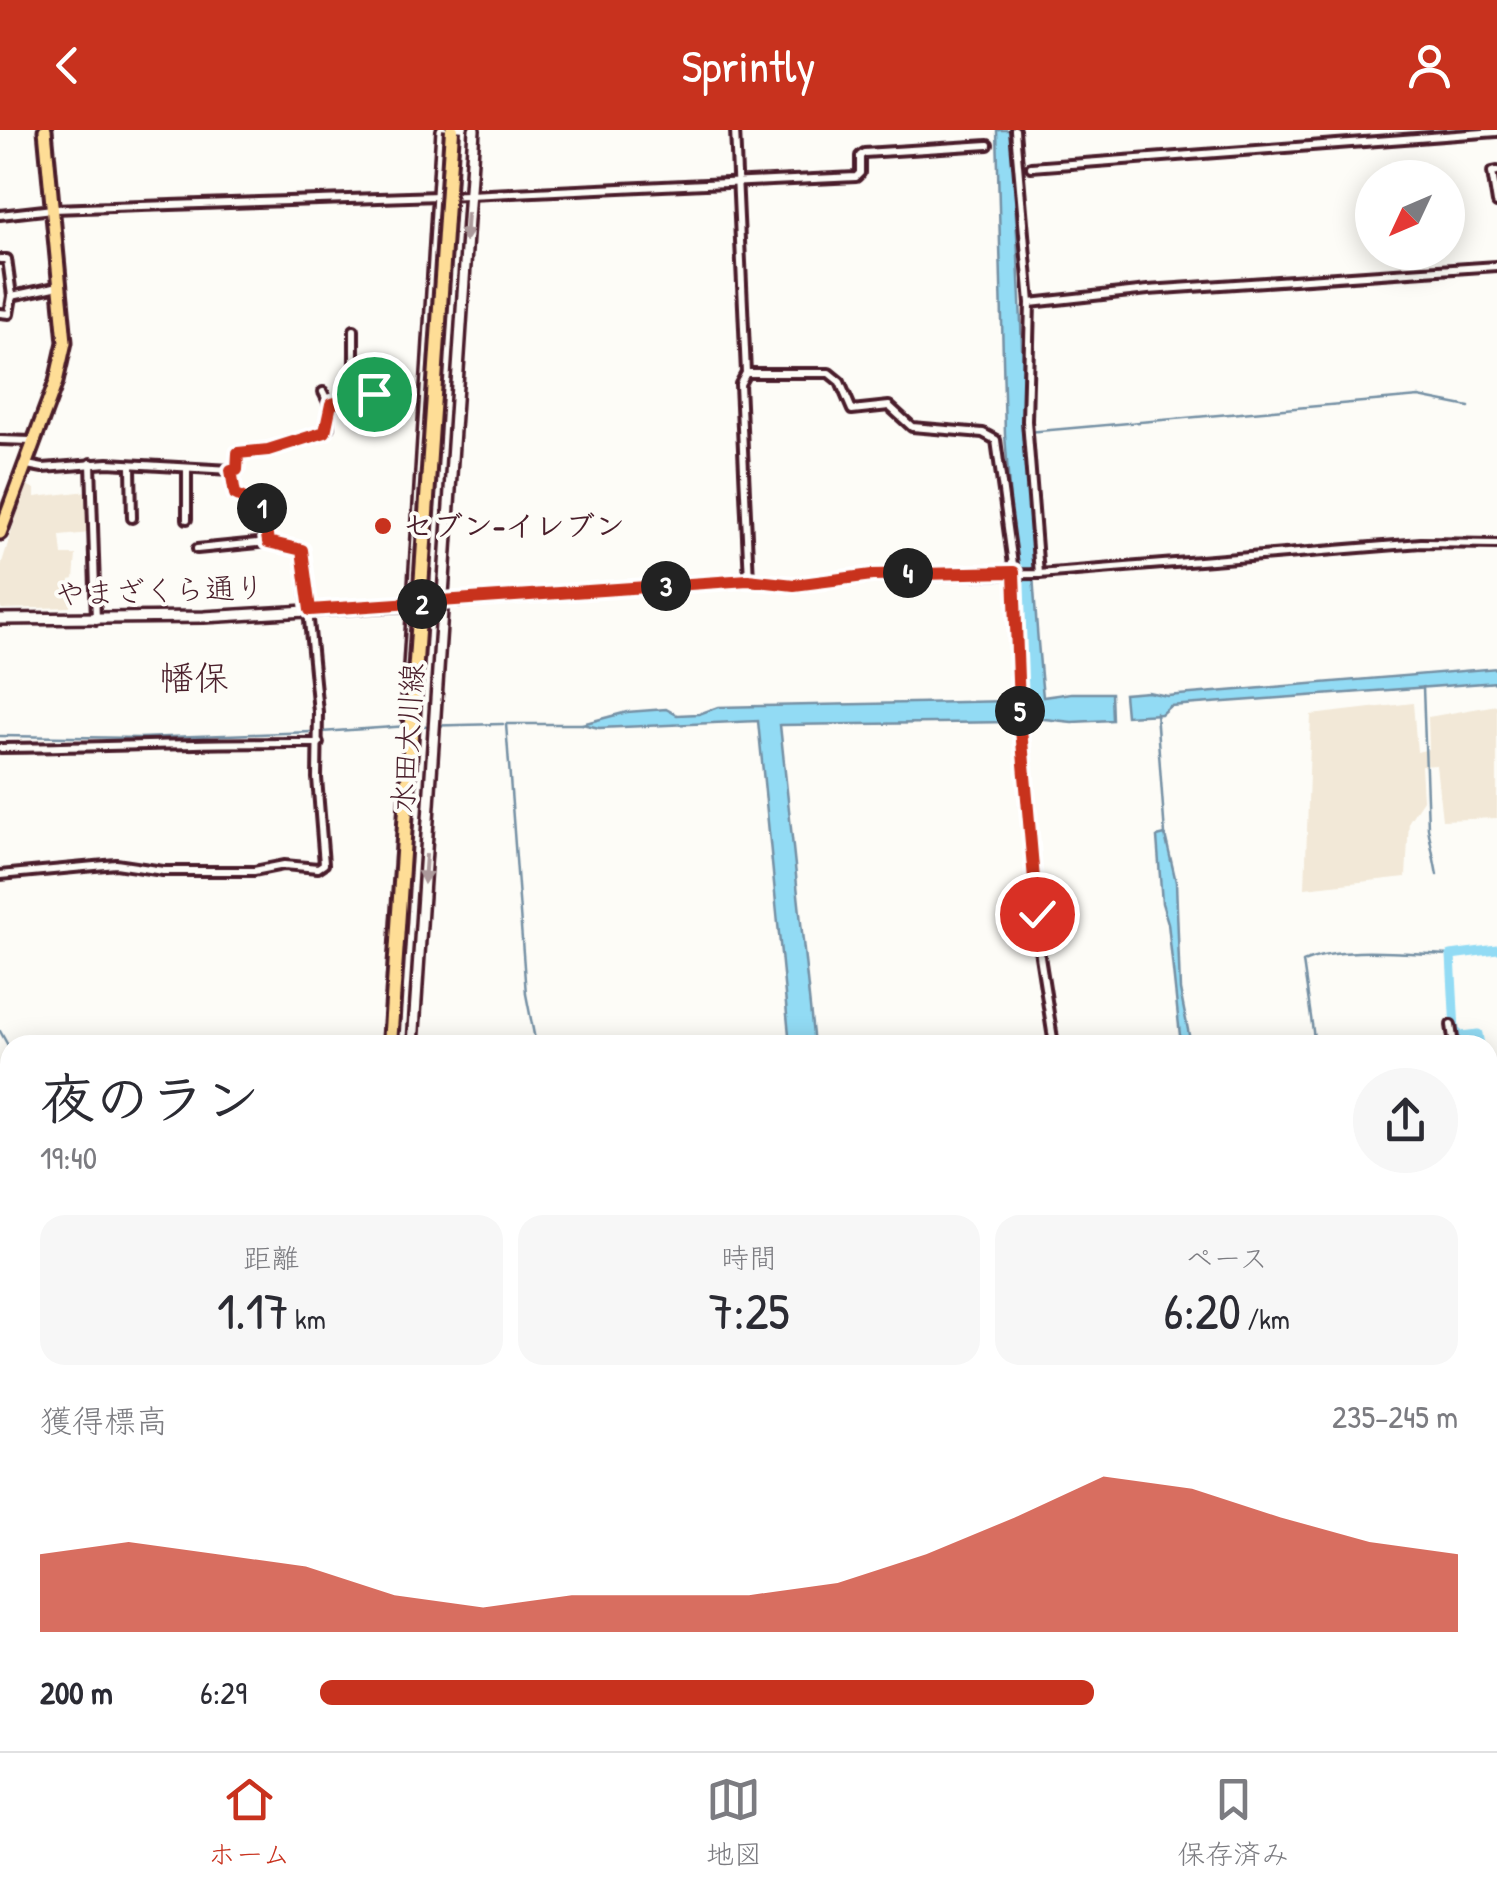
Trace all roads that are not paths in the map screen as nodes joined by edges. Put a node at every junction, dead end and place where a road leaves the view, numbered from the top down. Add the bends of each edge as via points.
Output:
1 (46, 130) edge
2 (442, 130) edge
3 (454, 130) edge
4 (474, 130) edge
5 (735, 130) edge
6 (1015, 130) edge
7 (1497, 132) edge
8 (988, 145) dead end
9 (1031, 167) dead end
10 (1497, 171) edge
11 (737, 183) junction
12 (438, 196) junction
13 (468, 196) junction
14 (1497, 203) edge
15 (54, 209) junction
16 (0, 215) edge
17 (0, 259) edge
18 (1497, 266) edge
19 (10, 277) junction
20 (0, 278) edge
21 (60, 286) junction
22 (12, 296) junction
23 (1030, 303) junction
24 (0, 313) edge
25 (354, 330) dead end
26 (746, 373) junction
27 (323, 392) dead end
28 (398, 394) dead end
29 (359, 397) junction
30 (330, 406) junction
31 (0, 440) edge
32 (32, 441) junction
33 (90, 463) junction
34 (23, 464) junction
35 (131, 467) junction
36 (187, 468) junction
37 (231, 470) junction
38 (132, 518) dead end
39 (187, 519) dead end
40 (0, 533) edge
41 (268, 542) junction
42 (1497, 544) edge
43 (197, 549) dead end
44 (1015, 573) junction
45 (1037, 574) junction
46 (748, 580) junction
47 (442, 602) junction
48 (413, 605) junction
49 (310, 610) junction
50 (0, 619) edge
51 (96, 620) junction
52 (318, 743) junction
53 (0, 748) edge
54 (0, 875) edge
55 (1451, 1025) dead end
56 (390, 1035) edge
57 (391, 1035) edge
58 (415, 1035) edge
59 (1052, 1035) edge
60 (1452, 1035) edge

1 - 15 highway
2 - 12 main road, 水田大川線
3 - 57 highway, bridge
4 - 13 main road, 水田大川線
5 - 11 street
6 - 23 street
7 - 9 street
8 - 11 street via 864,153 856,177
10 - 14 street
11 - 13 street
11 - 26 street
12 - 13 street
12 - 15 street
12 - 48 main road, 水田大川線
13 -> 47 main road, 水田大川線
15 - 16 street
15 - 21 highway
17 - 19 street via 8,259
18 - 23 street
19 - 20 street
19 - 22 street
21 - 22 street
21 - 32 highway via 63,358
22 - 24 street via 9,314
23 - 45 street via 1027,421
25 - 29 street
26 - 44 street via 829,374 852,410 889,406 912,427 992,436
26 - 46 street via 740,384
27 - 30 street
28 - 29 street
29 - 30 street
30 - 37 street via 325,432 240,452 237,470
31 - 32 street
32 - 34 highway
33 - 34 street
33 - 35 street
33 - 51 street
34 - 40 highway
35 - 36 street
35 - 38 street
36 - 37 street
36 - 39 street
37 - 41 street via 235,494 263,508
41 - 43 street
41 - 49 street via 302,550
42 - 45 street via 1421,542
44 - 45 street
44 - 46 street via 872,575 794,585
44 - 59 street via 1019,706
46 - 47 street
47 - 48 main road, やまざくら通り
47 -> 58 main road, 水田大川線
48 - 49 main road, やまざくら通り
48 - 56 main road, 水田大川線, bridge
49 - 51 main road, やまざくら通り
49 - 52 street
50 - 51 main road, やまざくら通り
52 - 53 street
52 - 54 street via 322,867 163,871 116,864
55 - 60 street

